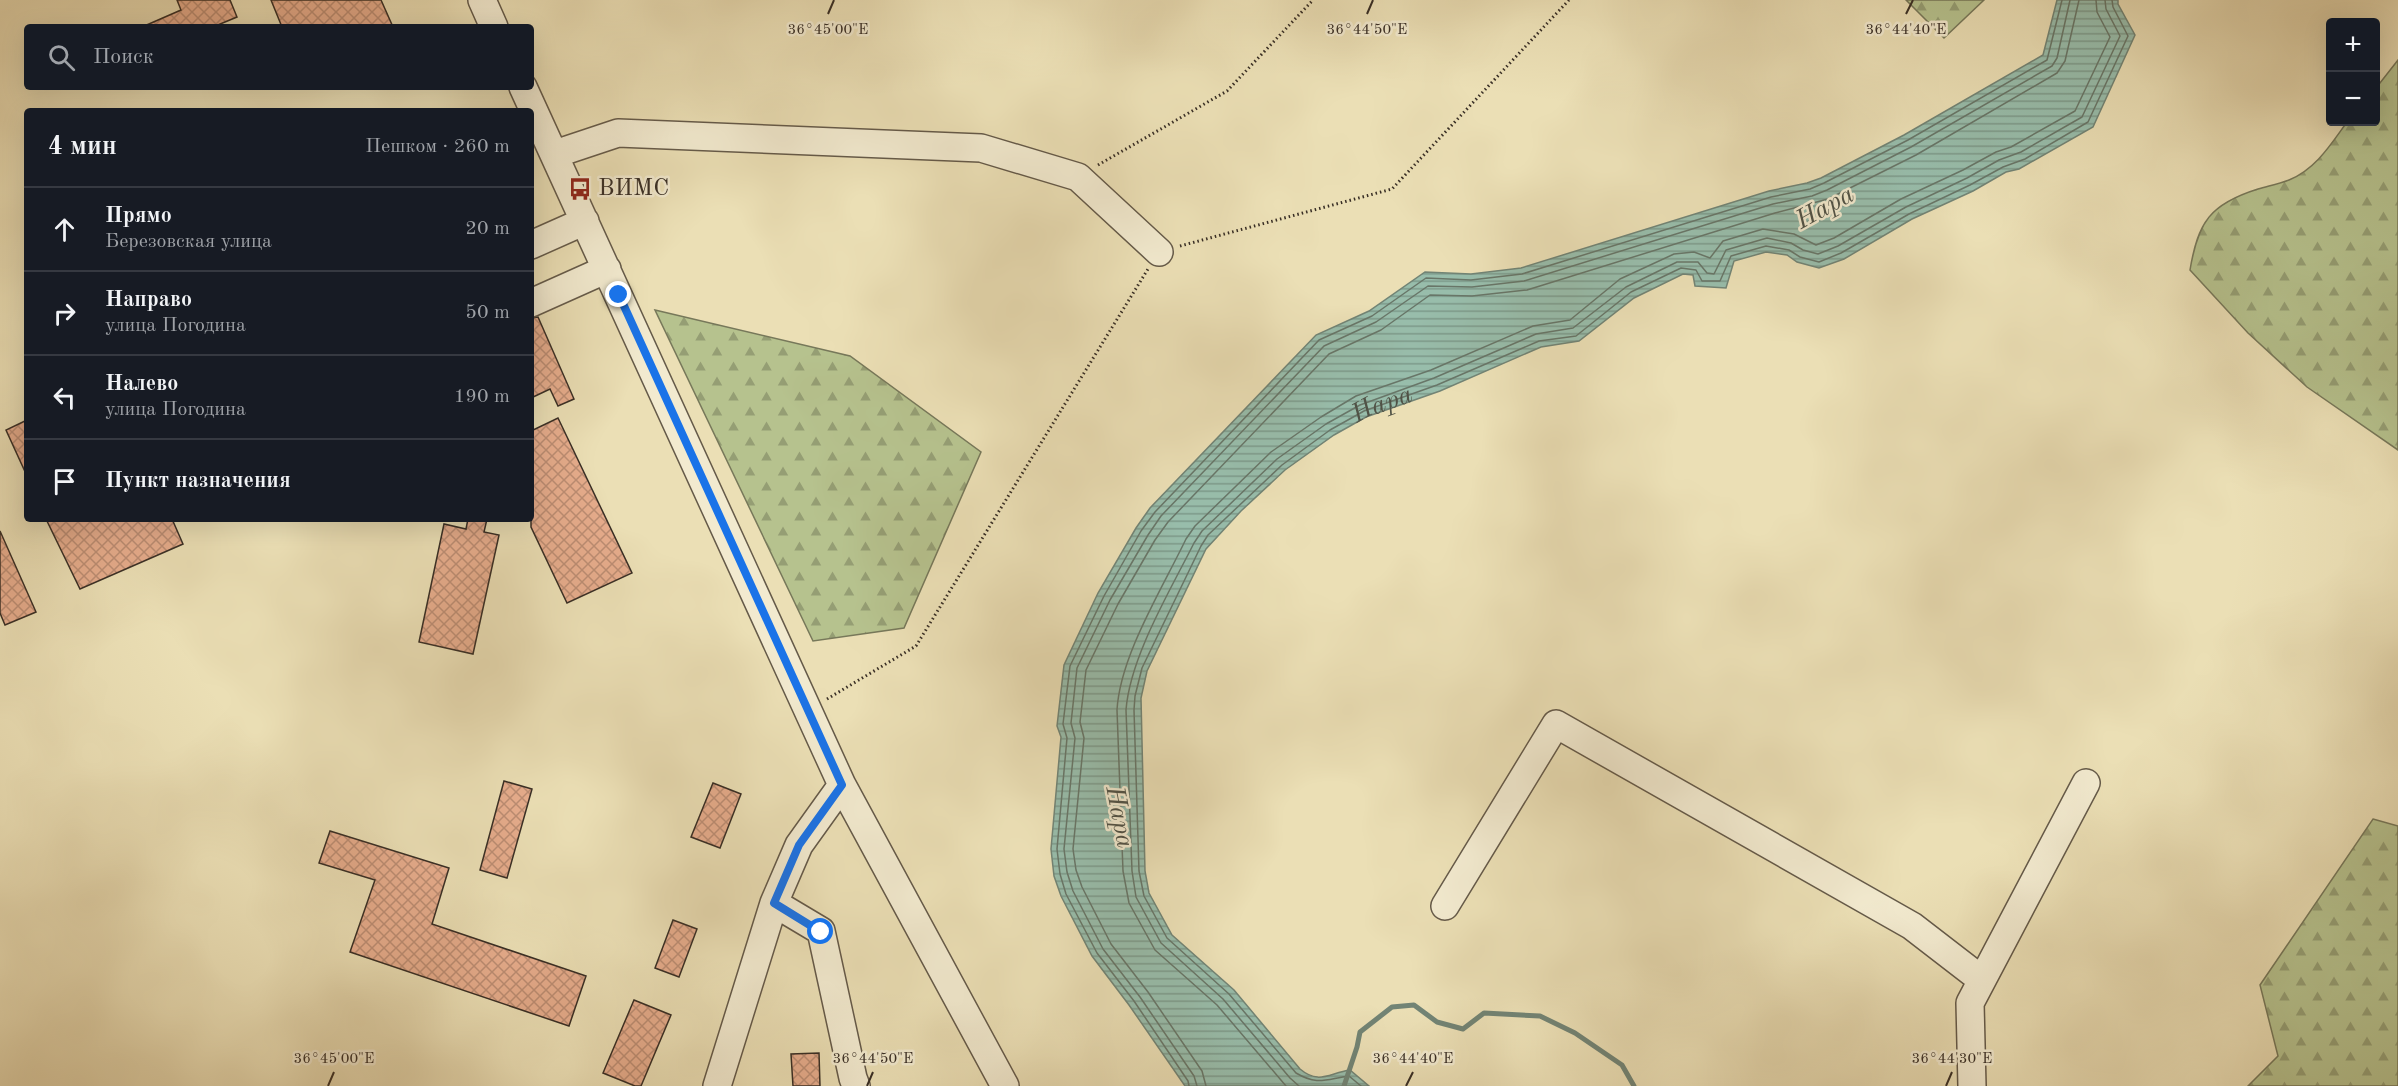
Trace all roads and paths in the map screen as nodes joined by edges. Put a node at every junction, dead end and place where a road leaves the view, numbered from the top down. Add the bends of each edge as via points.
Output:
1 (482, 0) edge
2 (1313, 0) edge
3 (1569, 0) edge
4 (493, 24) edge
5 (524, 90) edge
6 (533, 108) edge
7 (534, 110) edge
8 (555, 154) junction
9 (1078, 177) junction
10 (585, 221) junction
11 (534, 244) edge
12 (1159, 252) junction
13 (607, 269) junction
14 (534, 302) edge
15 (823, 701) dead end
16 (2086, 783) dead end
17 (842, 785) junction
18 (774, 903) junction
19 (1444, 906) dead end
20 (1982, 980) junction
21 (717, 1086) edge
22 (856, 1086) edge
23 (1005, 1086) edge
24 (1972, 1086) edge

1 - 4 street
2 - 9 path via 1227,91
3 - 12 path via 1392,189
5 - 6 street
7 - 8 street
8 - 9 street via 618,133 981,148
8 - 10 street
9 - 12 street
10 - 11 street
10 - 13 street
12 - 15 path via 916,646
13 - 14 street
13 - 17 street
16 - 20 street
17 - 18 street via 799,845
17 - 23 street
18 - 21 street
18 - 22 street via 821,932
19 - 20 street via 1556,724 1912,926
20 - 24 street via 1970,1003

